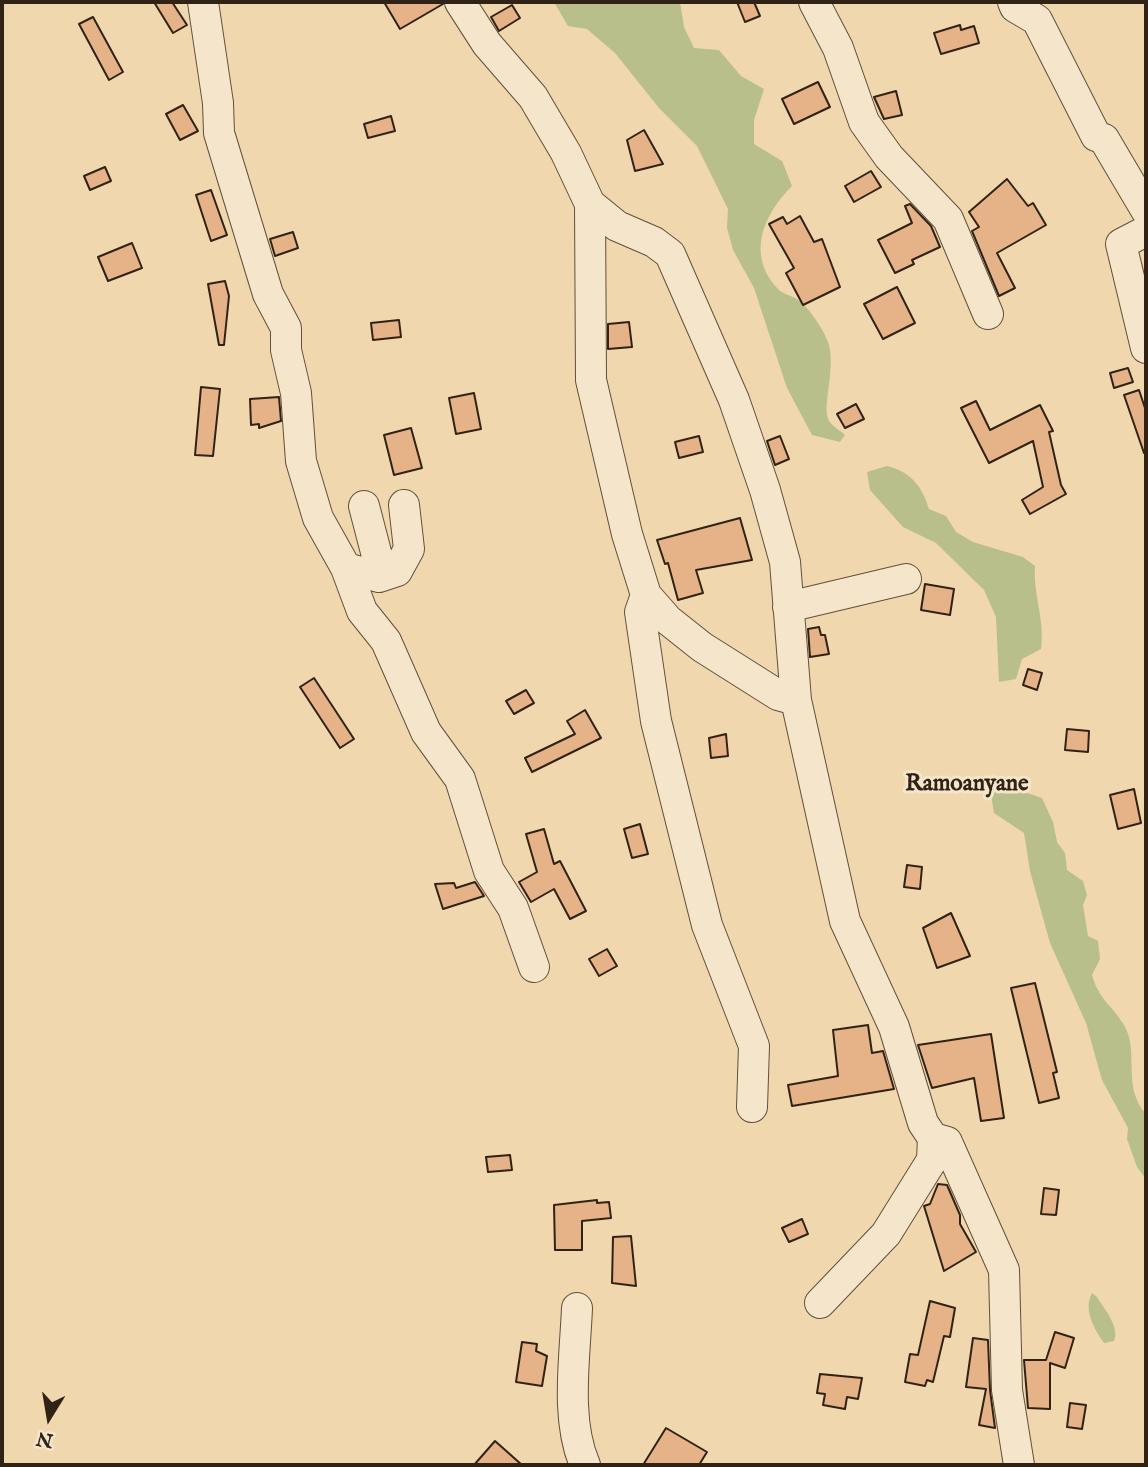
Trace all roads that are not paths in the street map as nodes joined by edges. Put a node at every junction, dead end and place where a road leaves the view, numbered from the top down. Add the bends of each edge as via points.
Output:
1 (203, 2) edge
2 (460, 2) edge
3 (814, 2) edge
4 (1013, 2) edge
5 (590, 204) junction
6 (1146, 210) edge
7 (1146, 231) edge
8 (988, 314) dead end
9 (1146, 348) edge
10 (404, 505) dead end
11 (364, 506) dead end
12 (359, 571) junction
13 (905, 579) dead end
14 (646, 595) junction
15 (788, 607) junction
16 (796, 700) junction
17 (534, 967) dead end
18 (752, 1107) dead end
19 (933, 1138) junction
20 (820, 1303) dead end
21 (577, 1308) dead end
22 (585, 1465) edge
23 (1019, 1465) edge

1 - 12 street via 219,133 268,294 286,328 301,461 318,518
2 - 5 street via 487,44 533,97
3 - 8 street via 838,48 864,122 889,157 948,219
4 - 6 street via 1037,20 1096,136 1104,139
5 - 14 street via 591,380
5 - 15 street via 617,226 670,254 734,400 765,490 785,562
7 - 9 street via 1121,244
10 - 12 street via 409,549 397,571 379,577
11 - 12 street via 377,556
12 - 17 street via 362,611 386,641 426,732 460,779 489,871 513,908
13 - 15 street
14 - 16 street via 702,647 778,695
14 - 18 street via 640,612 656,721 707,925 754,1046
15 - 16 street
16 - 19 street via 845,921 894,1027 923,1123
19 - 20 street via 932,1160 886,1234
19 - 23 street via 947,1142 1004,1270 1007,1390
21 - 22 street via 573,1388 577,1447

